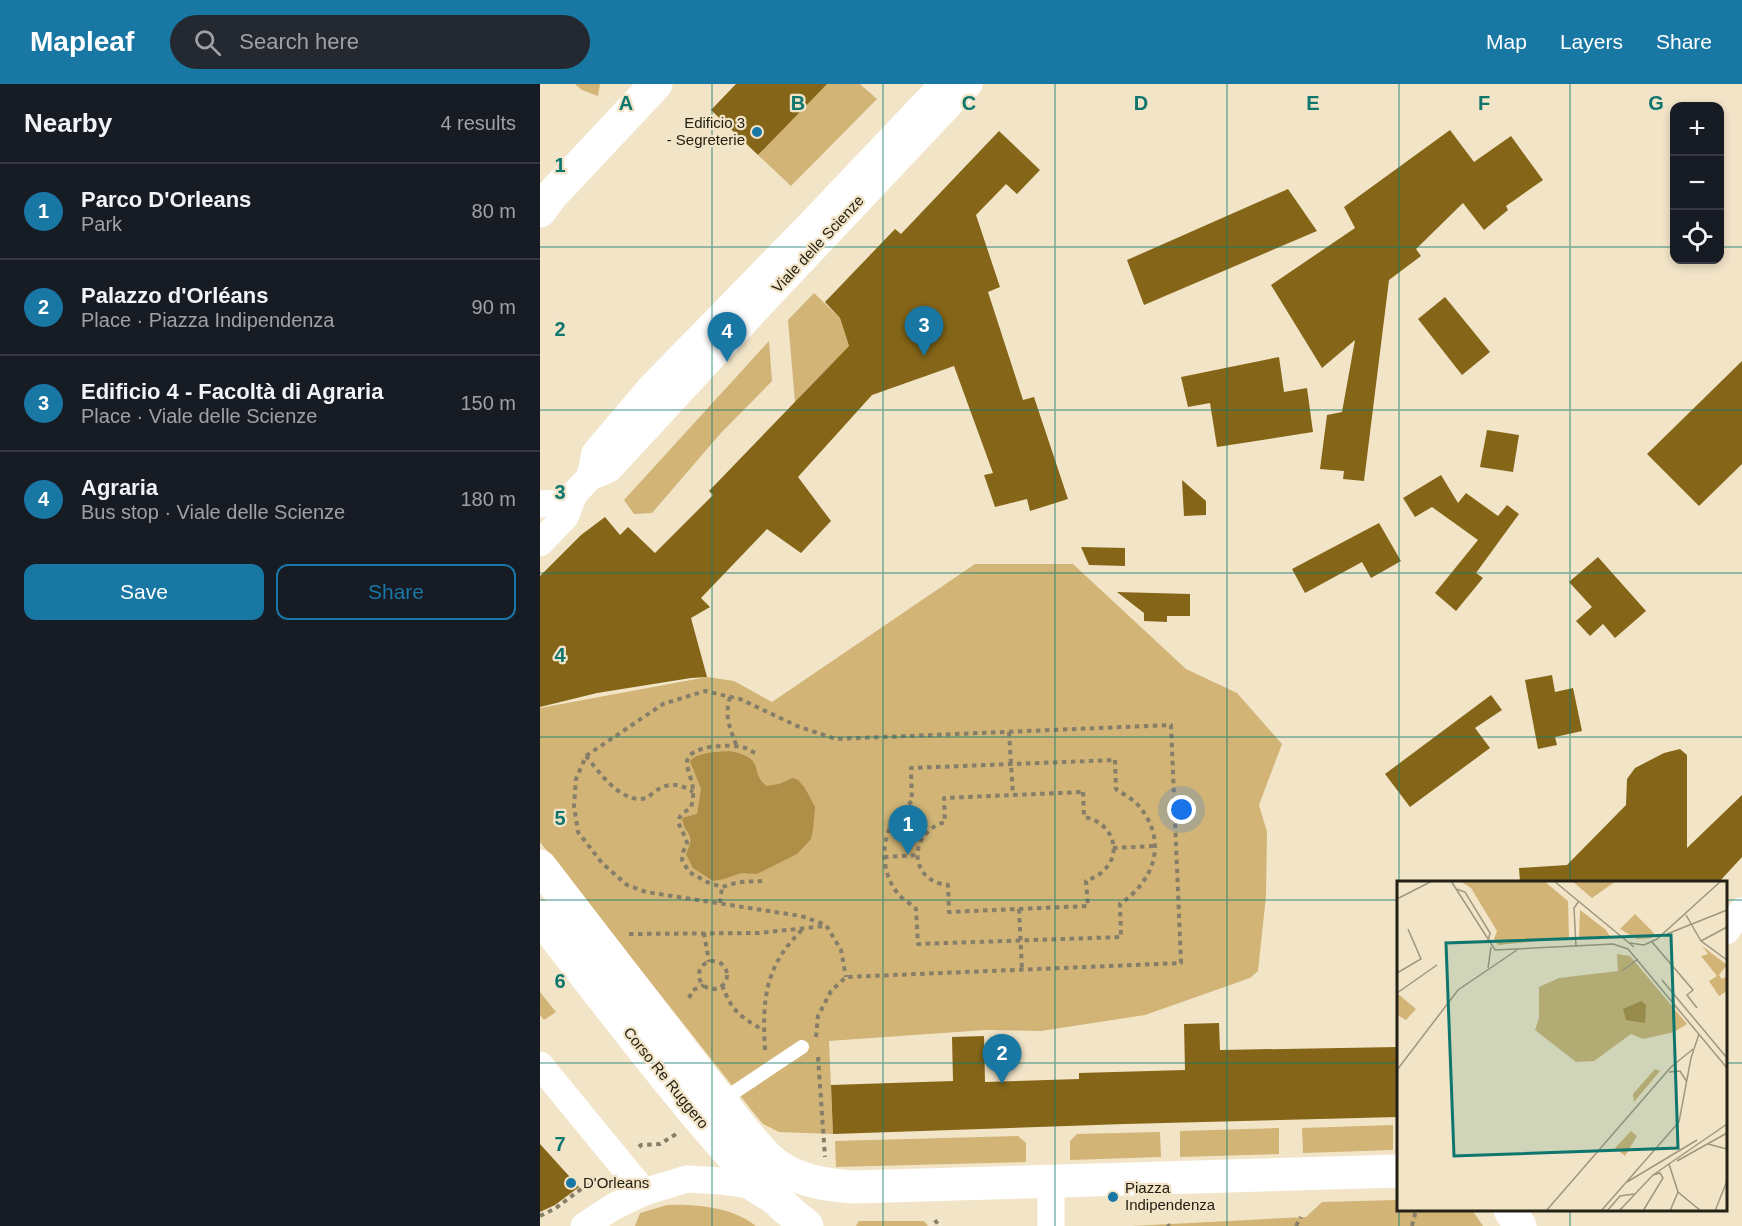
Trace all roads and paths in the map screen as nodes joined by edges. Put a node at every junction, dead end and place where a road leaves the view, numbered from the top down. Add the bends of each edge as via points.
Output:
1 (656, 84) edge
2 (943, 84) edge
3 (969, 84) edge
4 (540, 211) edge
5 (659, 397) junction
6 (582, 485) junction
7 (540, 504) edge
8 (540, 543) edge
9 (730, 697) junction
10 (1009, 732) junction
11 (737, 747) junction
12 (755, 753) dead end
13 (586, 756) junction
14 (1011, 764) junction
15 (694, 792) junction
16 (1013, 795) junction
17 (1155, 846) junction
18 (1113, 848) junction
19 (918, 855) junction
20 (884, 857) junction
21 (540, 866) edge
22 (762, 881) dead end
23 (722, 887) junction
24 (720, 903) junction
25 (1019, 909) junction
26 (1742, 911) edge
27 (540, 917) edge
28 (826, 925) junction
29 (805, 928) junction
30 (1727, 929) edge
31 (705, 933) junction
32 (1020, 940) junction
33 (600, 943) junction
34 (709, 962) junction
35 (1022, 970) junction
36 (846, 977) junction
37 (704, 985) junction
38 (722, 985) junction
39 (689, 998) dead end
40 (764, 1031) junction
41 (802, 1047) joint
42 (817, 1051) dead end
43 (540, 1065) edge
44 (770, 1069) junction
45 (721, 1101) junction
46 (1397, 1162) edge
47 (1383, 1171) edge
48 (1051, 1181) junction
49 (840, 1186) junction
50 (644, 1192) junction
51 (779, 1203) junction
52 (1416, 1211) edge
53 (1302, 1217) dead end
54 (935, 1220) dead end
55 (584, 1226) edge
56 (807, 1226) edge
57 (820, 1226) edge
58 (939, 1226) edge
59 (1051, 1226) edge
60 (1296, 1226) edge
61 (1412, 1226) edge

1 - 4 main road
2 - 5 street, Viale delle Scienze via 810,224
3 - 5 street, Viale delle Scienze
5 - 6 street, Viale delle Scienze via 609,469
6 - 7 street, Viale delle Scienze via 556,502
6 - 8 street via 565,517
9 - 10 path via 836,740
9 - 11 path via 727,710
9 - 13 path via 705,691 663,704
10 - 14 path
10 - 35 path via 1171,725 1181,963
11 - 12 path
11 - 15 path via 714,746 688,757 686,764
13 - 15 path via 613,788 632,797 646,798 668,784 682,785
13 - 24 path via 576,779 574,806 578,832 602,863 627,885 646,892
14 - 16 path
14 - 17 path via 1115,760 1116,789 1138,804 1150,823
14 - 20 path via 911,768 912,801 896,815 886,835
15 - 23 path via 691,808 678,819 687,843 682,860 689,872
16 - 18 path via 1083,792 1084,817 1105,827
16 - 19 path via 945,798 945,822 926,832
17 - 18 path
17 - 32 path via 1146,879 1120,904 1121,937
18 - 25 path via 1103,872 1086,881 1088,906
19 - 20 path
19 - 25 path via 923,872 931,880 948,885 950,912
20 - 32 path via 889,878 916,909 918,944
21 - 33 main road, Corso Re Ruggero
22 - 23 path
23 - 24 path
24 - 28 path via 801,916
25 - 32 path
26 - 30 street
27 - 51 main road, Corso Re Ruggero via 698,1118
28 - 29 path
28 - 36 path via 841,950
29 - 31 path
29 - 40 path via 779,958 767,987
31 - 33 path via 613,934
31 - 34 path
32 - 35 path
33 - 45 main road, Corso Re Ruggero
34 - 37 path via 701,967
34 - 38 path via 718,962 725,968
35 - 36 path
36 - 41 path via 831,991 818,1016 816,1039
37 - 38 path
37 - 39 path via 693,990
38 - 40 path via 739,1016
40 - 44 path
41 - 44 lane
42 - 49 path
43 - 50 street
44 - 45 lane
45 - 49 main road, Corso Re Ruggero via 770,1160 807,1180
46 - 47 street
47 - 48 main road
48 - 49 main road
48 - 59 street
49 - 57 main road via 823,1201 819,1209
50 - 51 street via 687,1179 721,1181 748,1185
50 - 55 street
51 - 56 main road, Corso Re Ruggero
52 - 61 path
53 - 60 path
54 - 58 path

